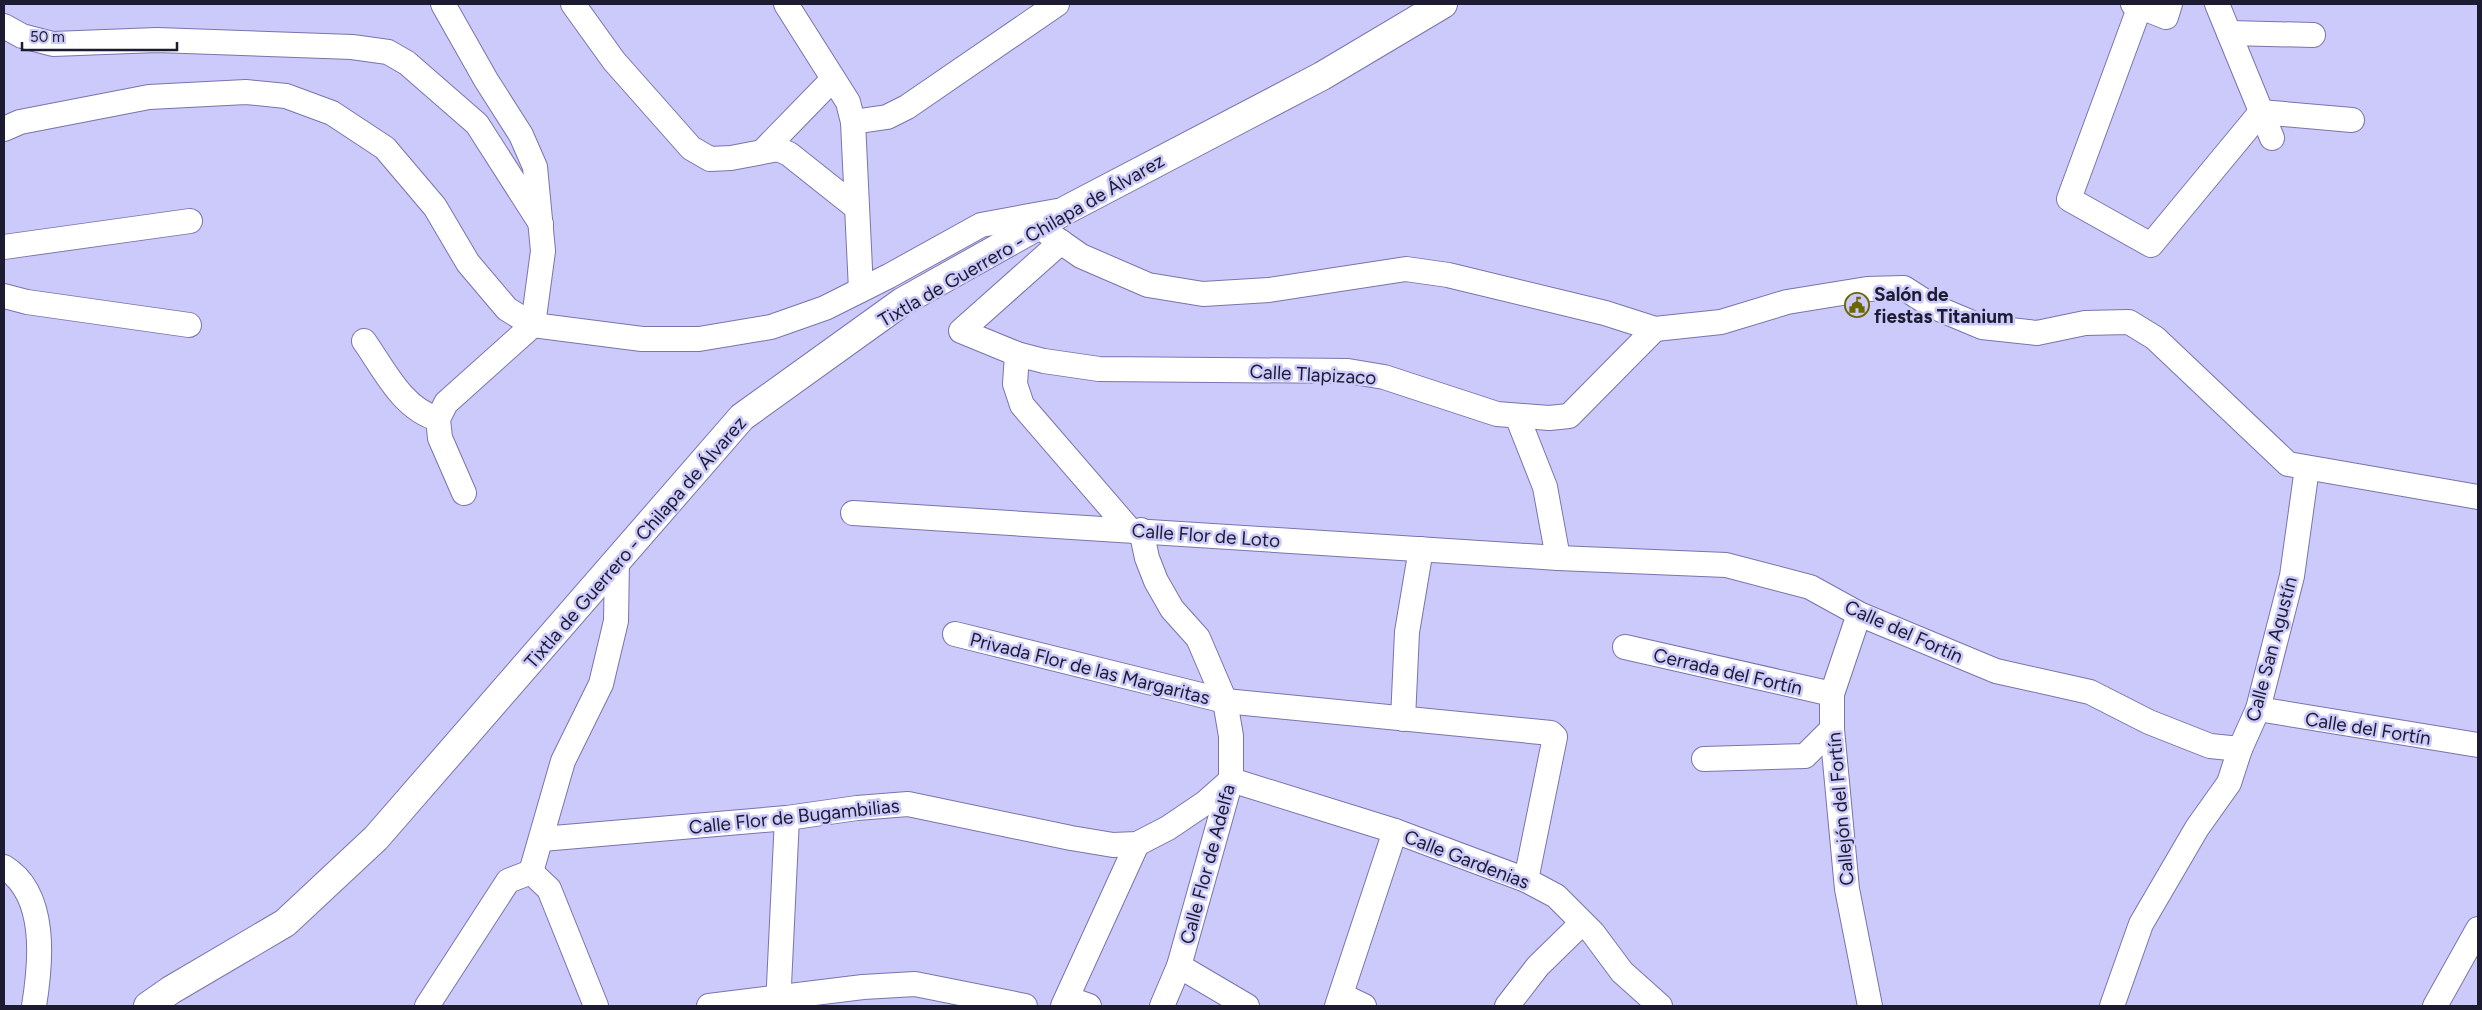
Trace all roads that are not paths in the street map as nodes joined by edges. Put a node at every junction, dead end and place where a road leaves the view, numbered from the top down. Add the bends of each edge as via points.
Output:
1 (443, 4) edge
2 (573, 4) edge
3 (786, 4) edge
4 (1057, 4) edge
5 (1443, 4) edge
6 (2217, 4) edge
7 (2137, 5) edge
8 (2168, 10) edge
9 (4, 26) edge
10 (2229, 33) junction
11 (2313, 35) dead end
12 (833, 79) junction
13 (2261, 112) junction
14 (2352, 120) dead end
15 (853, 122) junction
16 (4, 128) edge
17 (2272, 138) dead end
18 (763, 151) junction
19 (857, 208) junction
20 (1068, 209) junction
21 (190, 221) dead end
22 (541, 224) junction
23 (1038, 226) junction
24 (1061, 242) junction
25 (4, 247) edge
26 (889, 276) junction
27 (861, 290) junction
28 (4, 296) edge
29 (902, 302) junction
30 (189, 325) dead end
31 (533, 325) junction
32 (1655, 329) junction
33 (364, 341) dead end
34 (1017, 354) junction
35 (1517, 416) junction
36 (438, 419) junction
37 (2307, 468) junction
38 (464, 493) dead end
39 (2478, 497) edge
40 (853, 512) dead end
41 (1135, 530) junction
42 (1421, 549) junction
43 (1558, 558) junction
44 (617, 561) junction
45 (1859, 614) junction
46 (955, 634) dead end
47 (1625, 647) dead end
48 (1832, 694) junction
49 (1225, 701) junction
50 (2258, 709) junction
51 (1403, 719) junction
52 (1832, 729) junction
53 (2478, 745) edge
54 (2240, 749) junction
55 (1704, 760) dead end
56 (1231, 780) junction
57 (787, 818) junction
58 (1395, 831) junction
59 (542, 840) junction
60 (1137, 844) junction
61 (4, 867) edge
62 (531, 872) junction
63 (1526, 880) junction
64 (1582, 923) junction
65 (2478, 930) edge
66 (1179, 966) junction
67 (1339, 1001) edge
68 (778, 1003) edge
69 (1073, 1003) edge
70 (34, 1006) edge
71 (148, 1006) edge
72 (428, 1006) edge
73 (596, 1006) edge
74 (709, 1006) edge
75 (1025, 1006) edge
76 (1162, 1006) edge
77 (1247, 1006) edge
78 (1364, 1006) edge
79 (1507, 1006) edge
80 (1660, 1006) edge
81 (1870, 1006) edge
82 (2112, 1006) edge
83 (2435, 1006) edge

1 - 22 street via 521,135 535,167
2 - 18 street via 614,61 692,148 710,159
3 - 12 street
4 - 15 street via 906,107 887,117
5 - 20 main road, Tixtla de Guerrero - Chilapa de Álvarez via 1322,76
6 - 10 street
7 - 8 street
7 - 13 street via 2069,199 2151,245
9 - 22 street via 22,36 53,44 157,40 352,47 388,52 407,63 477,124
10 - 11 street
10 - 13 street
12 - 15 street via 848,102
12 - 18 street
13 - 14 street
13 - 17 street
15 - 19 street
16 - 31 street via 20,122 149,97 246,92 286,96 332,113 385,148 435,206 474,271 507,309
18 - 19 street via 778,149 789,154
19 - 27 street
20 - 23 main road, Tixtla de Guerrero - Chilapa de Álvarez
20 - 26 street via 981,225
21 - 25 street
22 - 31 street via 543,251
23 - 24 street
23 - 29 main road, Tixtla de Guerrero - Chilapa de Álvarez
24 - 32 street via 1082,256 1148,285 1203,294 1269,290 1406,269 1448,274 1605,313
24 - 34 street, Calle Tlapizaco via 961,331
26 - 27 street
26 - 29 street
27 - 31 street via 824,308 771,327 699,339 642,339
28 - 30 street
29 - 44 main road, Tixtla de Guerrero - Chilapa de Álvarez via 742,417
31 - 36 street via 446,403
32 - 35 street, Calle Tlapizaco via 1569,416
32 - 37 street via 1722,322 1805,299 1867,289 1904,288 1932,306 1982,328 2037,333 2085,323 2129,322 2155,338 2288,464
33 - 36 street via 408,404 424,415
34 - 35 street, Calle Tlapizaco via 1044,362 1099,369 1348,371 1384,376 1496,414
34 - 41 street, Calle Flor de Adelfa via 1015,384 1022,405
35 - 43 street via 1545,488
36 - 38 street via 440,438
37 - 39 street
37 - 50 street, Calle San Agustín via 2292,576
40 - 41 street, Calle Flor de Loto
41 - 42 street, Calle Flor de Loto
41 - 49 street, Calle Flor de Adelfa via 1156,581 1172,609 1198,638
42 - 43 street, Calle Flor de Loto
42 - 51 street via 1407,632
43 - 45 street, Calle del Fortín via 1726,565 1810,587
44 - 59 street via 616,621 600,684 563,761
44 - 71 main road, Tixtla de Guerrero - Chilapa de Álvarez via 376,838 285,923
45 - 48 street, Callejón del Fortín
45 - 54 street, Calle del Fortín via 1996,670 2090,692 2149,722 2210,746
46 - 49 street, Privada Flor de las Margaritas
47 - 48 street, Cerrada del Fortín
48 - 52 street, Callejón del Fortín
49 - 51 street, Privada Flor de las Margaritas
49 - 56 street, Calle Flor de Adelfa via 1231,736
50 - 53 street, Calle del Fortín
50 - 54 street, Calle San Agustín
51 - 63 street via 1551,733 1555,737
52 - 55 street via 1806,756
52 - 81 street, Callejón del Fortín via 1847,889
54 - 82 street, Calle San Agustín via 2230,783 2197,828 2140,924
56 - 58 street, Calle Gardenias
56 - 60 street, Calle Flor de Bugambilias via 1205,803
56 - 66 street, Calle Flor de Adelfa
57 - 59 street, Calle Flor de Bugambilias
57 - 60 street, Calle Flor de Bugambilias via 908,804 1071,838 1113,845
57 - 68 street
58 - 63 street, Calle Gardenias
58 - 67 street
59 - 62 street
60 - 69 street
61 - 70 street via 13,873 28,893 38,926 40,968
62 - 72 street via 508,881
62 - 73 street via 549,889
63 - 64 street, Calle Gardenias via 1556,896
64 - 79 street via 1538,966
64 - 80 street, Calle Gardenias via 1622,972
65 - 83 street
66 - 76 street, Calle Flor de Adelfa
66 - 77 street
67 - 78 street
68 - 74 street
68 - 75 street via 863,988 915,984

